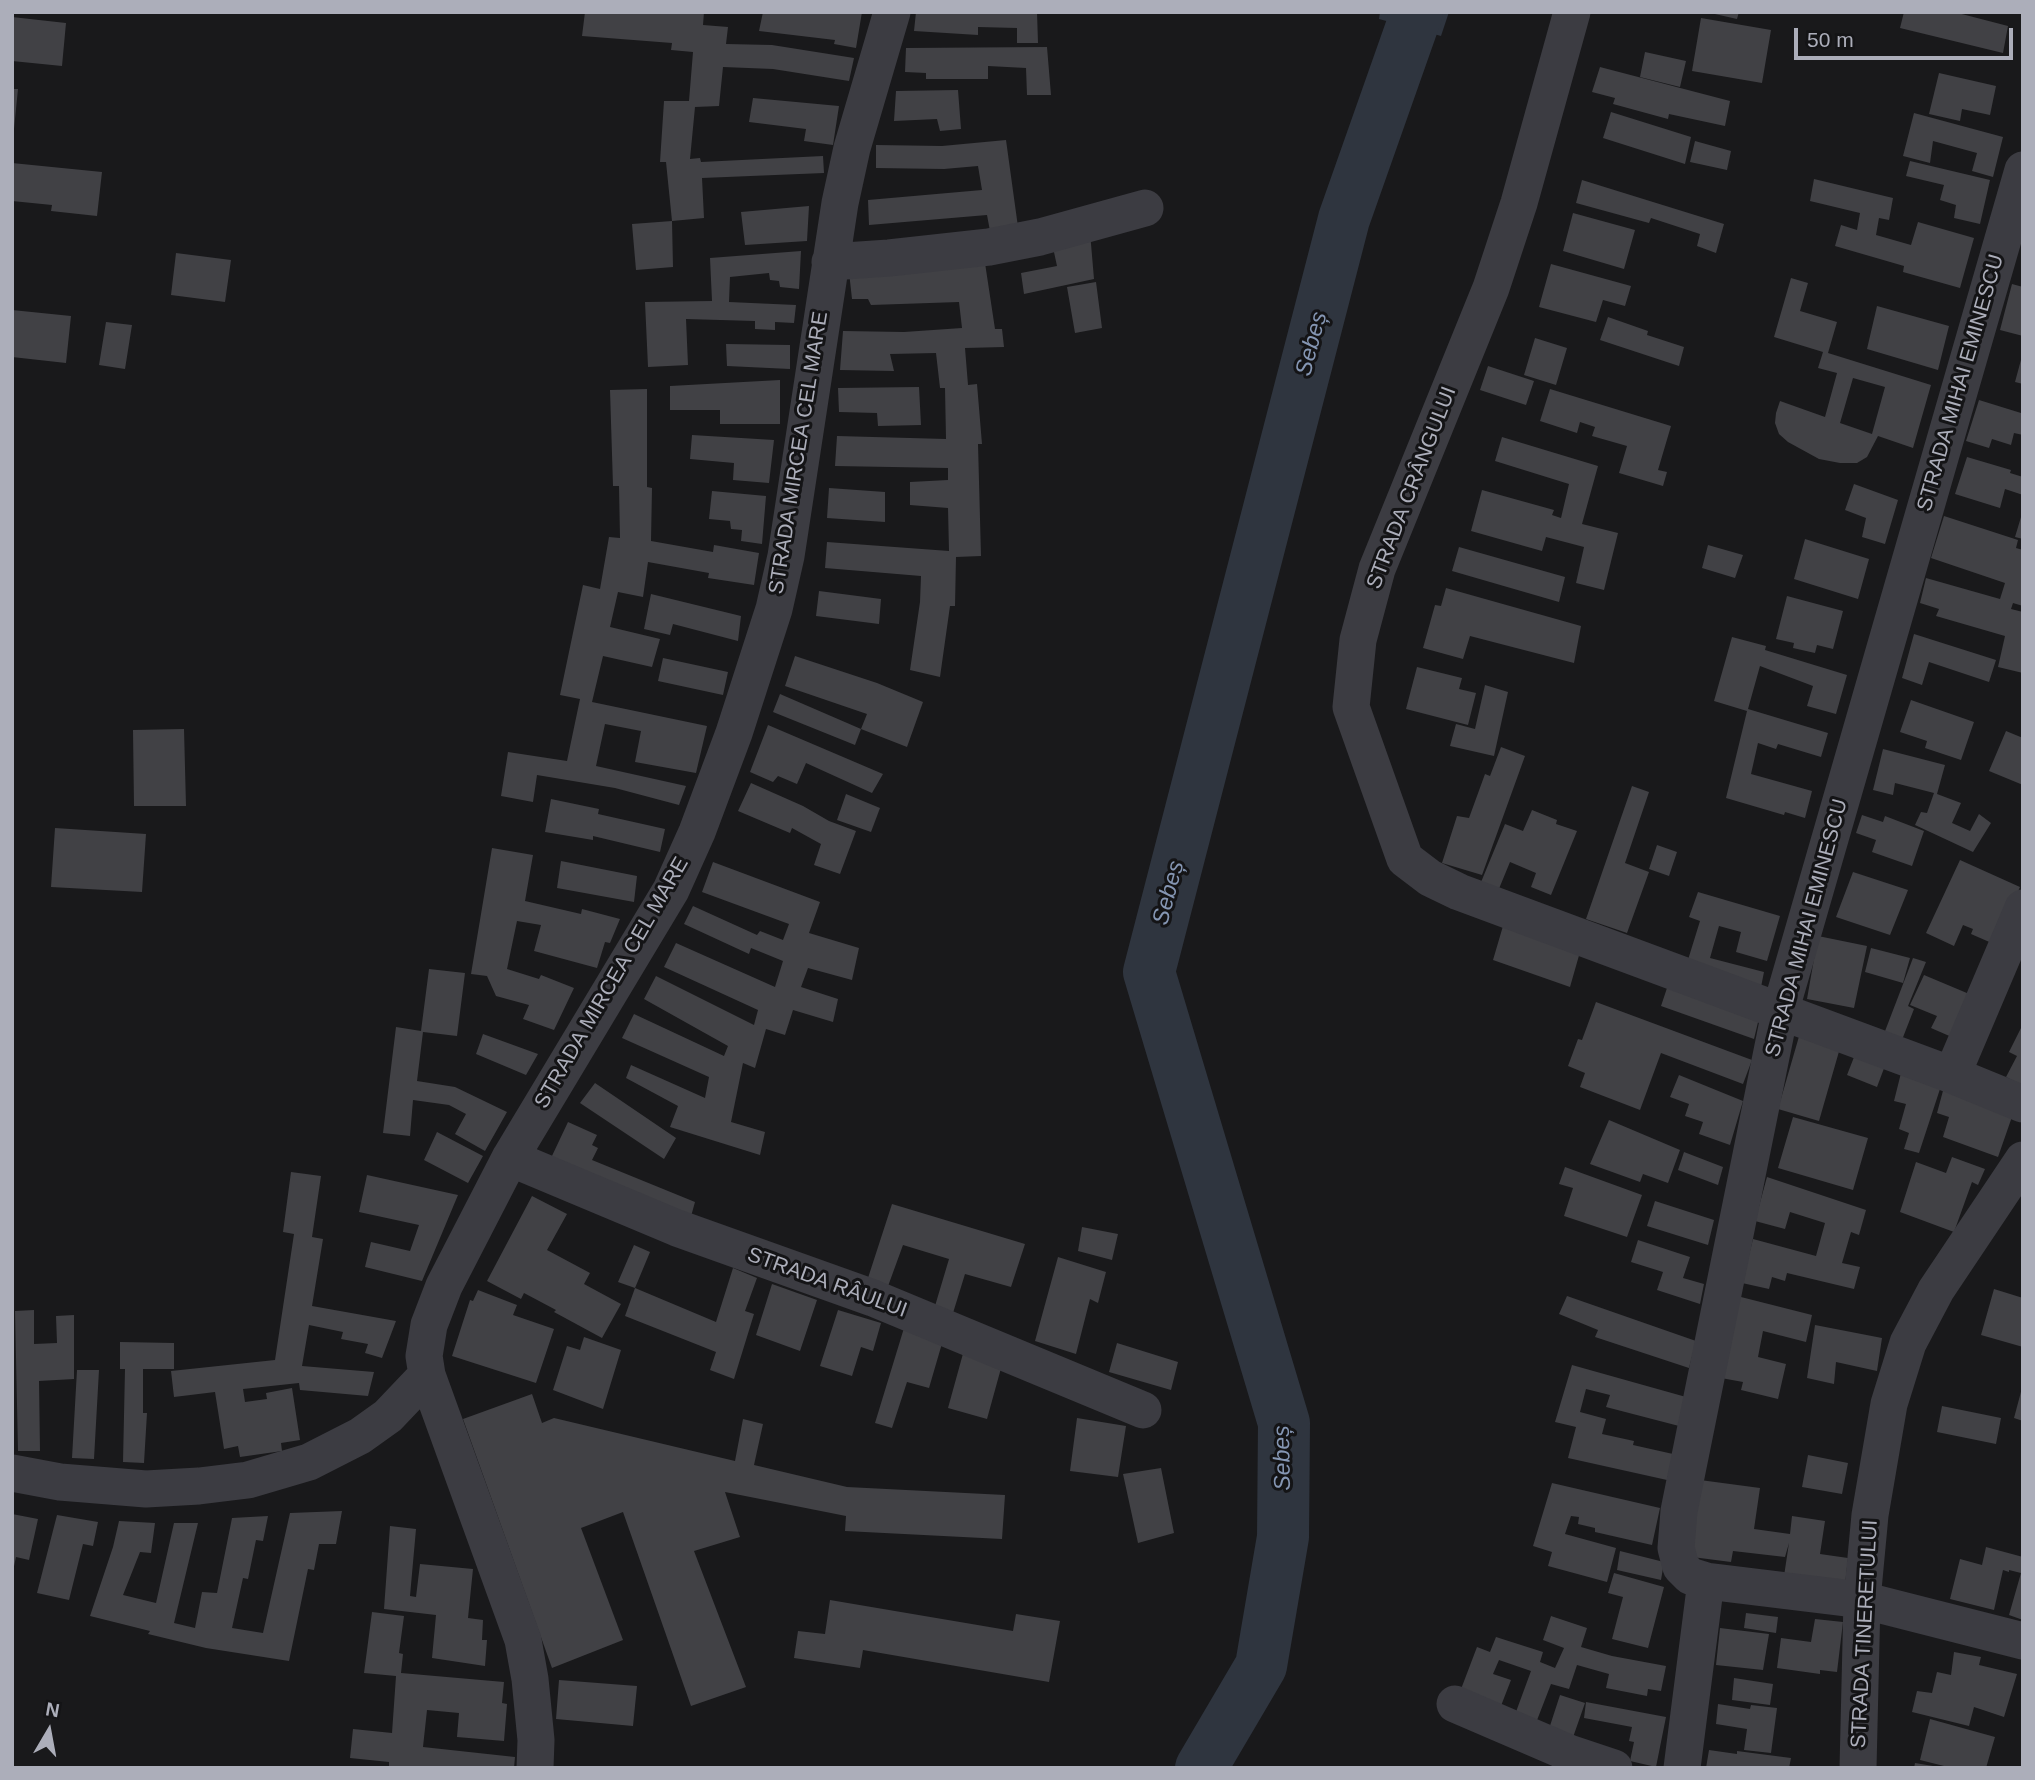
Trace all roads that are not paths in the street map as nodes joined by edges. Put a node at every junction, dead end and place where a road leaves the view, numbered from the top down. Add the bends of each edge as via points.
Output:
1 (892, 12) edge
2 (1572, 12) edge
3 (2023, 170) edge
4 (1145, 208) dead end
5 (830, 262) junction
6 (2023, 908) edge
7 (1780, 1012) junction
8 (1952, 1075) junction
9 (2023, 1104) edge
10 (510, 1158) junction
11 (2023, 1160) edge
12 (427, 1375) junction
13 (1143, 1410) dead end
14 (12, 1473) edge
15 (1706, 1581) junction
16 (1862, 1600) junction
17 (2023, 1641) edge
18 (1455, 1704) dead end
19 (535, 1768) edge
20 (1614, 1768) edge
21 (1682, 1768) edge
22 (1858, 1768) edge

1 - 5 street, STRADA MIRCEA CEL MARE via 852,148
2 - 7 street, STRADA CRÂNGULUI via 1519,203 1490,288 1377,569 1358,640 1350,707 1405,859 1430,878
3 - 7 street, STRADA MIHAI EMINESCU
4 - 5 street via 989,247
5 - 10 street, STRADA MIRCEA CEL MARE via 786,556 734,733 671,890
6 - 8 street
7 - 8 street, STRADA CRÂNGULUI
7 - 15 street, STRADA MIHAI EMINESCU via 1679,1511 1676,1548 1681,1567
8 - 9 street, STRADA CRÂNGULUI
10 - 12 street, STRADA MIRCEA CEL MARE via 444,1286 429,1325 424,1356
10 - 13 street, STRADA RÂULUI via 677,1228 873,1298
11 - 16 street, STRADA TINERETULUI via 1936,1290 1908,1343 1889,1404 1870,1515
12 - 14 street via 388,1416 360,1436 309,1462 248,1480 146,1489
12 - 19 street, STRADA MIRCEA CEL MARE via 523,1640 536,1740
15 - 16 street
15 - 21 street
16 - 17 street
16 - 22 street, STRADA TINERETULUI
18 - 20 street

